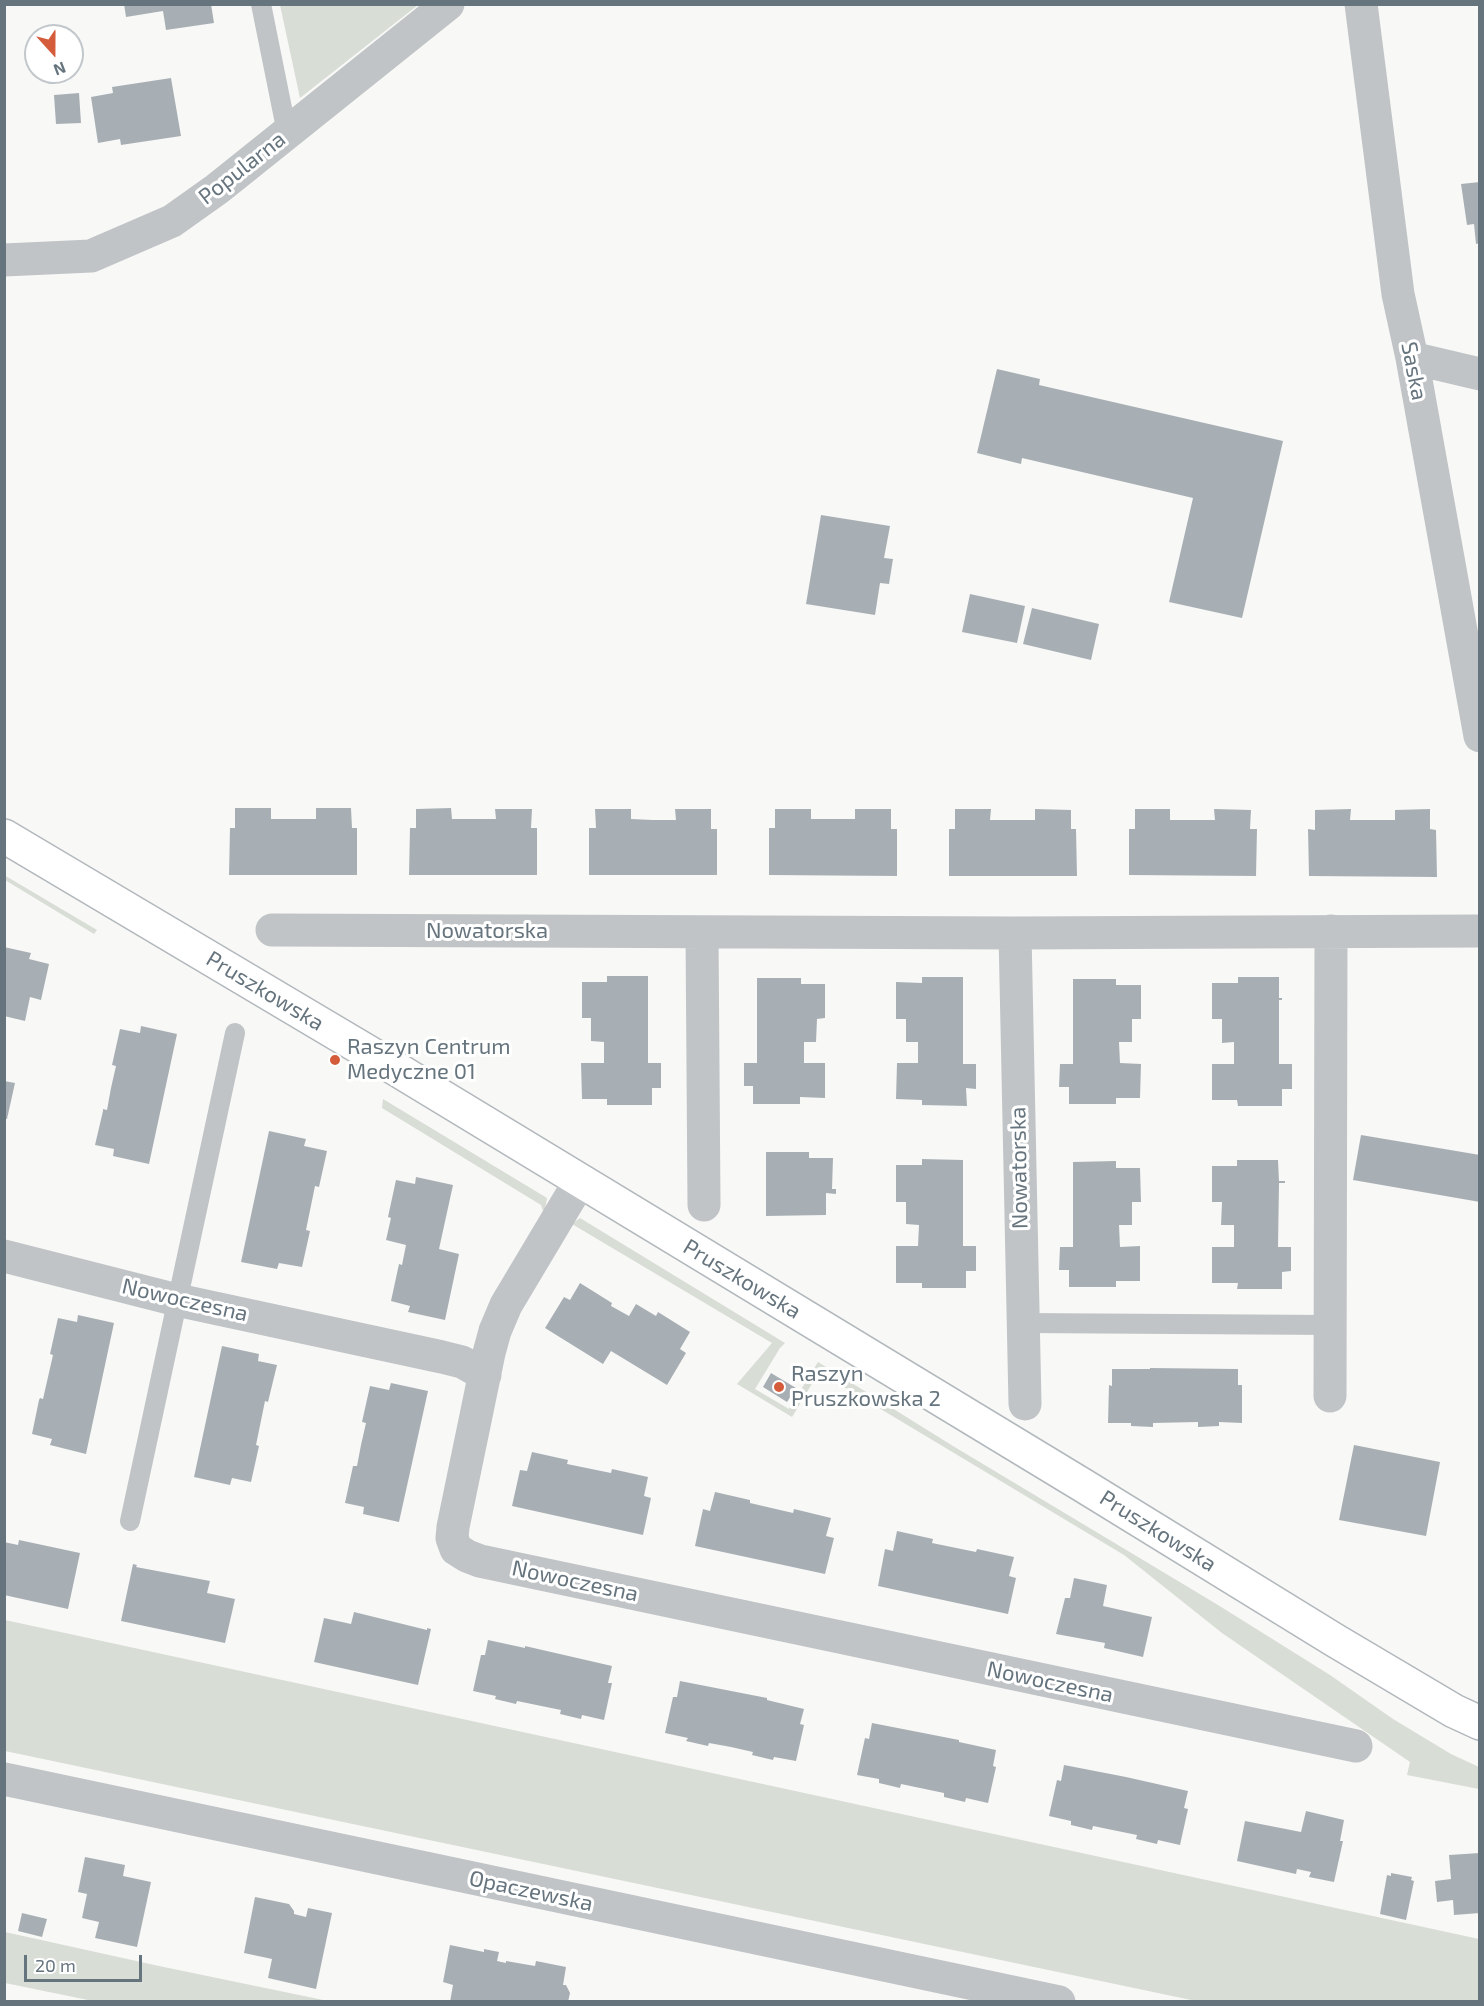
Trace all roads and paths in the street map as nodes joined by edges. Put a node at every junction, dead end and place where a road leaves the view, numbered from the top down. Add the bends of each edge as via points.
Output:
1 (261, 4) edge
2 (448, 4) edge
3 (1361, 4) edge
4 (287, 133) junction
5 (4, 260) edge
6 (1412, 358) junction
7 (1479, 374) edge
8 (1479, 736) edge
9 (4, 836) edge
10 (272, 930) dead end
11 (1331, 931) junction
12 (1479, 931) edge
13 (702, 932) junction
14 (1015, 933) junction
15 (235, 1033) dead end
16 (580, 1180) junction
17 (704, 1205) dead end
18 (4, 1256) edge
19 (177, 1300) junction
20 (1022, 1323) junction
21 (1331, 1325) junction
22 (485, 1375) junction
23 (1330, 1396) dead end
24 (1025, 1404) dead end
25 (130, 1521) dead end
26 (1479, 1723) edge
27 (1356, 1746) dead end
28 (4, 1779) edge
29 (1059, 2001) edge

1 - 4 lane
2 - 4 street, Popularna
3 - 6 street, Saska via 1398,294
4 - 5 street, Popularna via 218,189 172,221 139,237 91,256
6 - 7 street
6 - 8 street, Saska
9 - 16 street, Pruszkowska
10 - 13 street, Nowatorska
11 - 12 street, Nowatorska
11 - 14 street, Nowatorska
11 - 21 street
13 - 14 street, Nowatorska
13 - 17 street
14 - 20 street, Nowatorska
15 - 19 lane
16 - 22 street via 506,1305 495,1331
16 - 26 street, Pruszkowska via 1336,1641
18 - 19 street, Nowoczesna
19 - 22 street, Nowoczesna via 442,1357 462,1362
19 - 25 lane
20 - 21 lane
20 - 24 street, Nowatorska
21 - 23 street
22 - 27 street, Nowoczesna via 452,1538 456,1549 480,1562
28 - 29 street, Opaczewska

